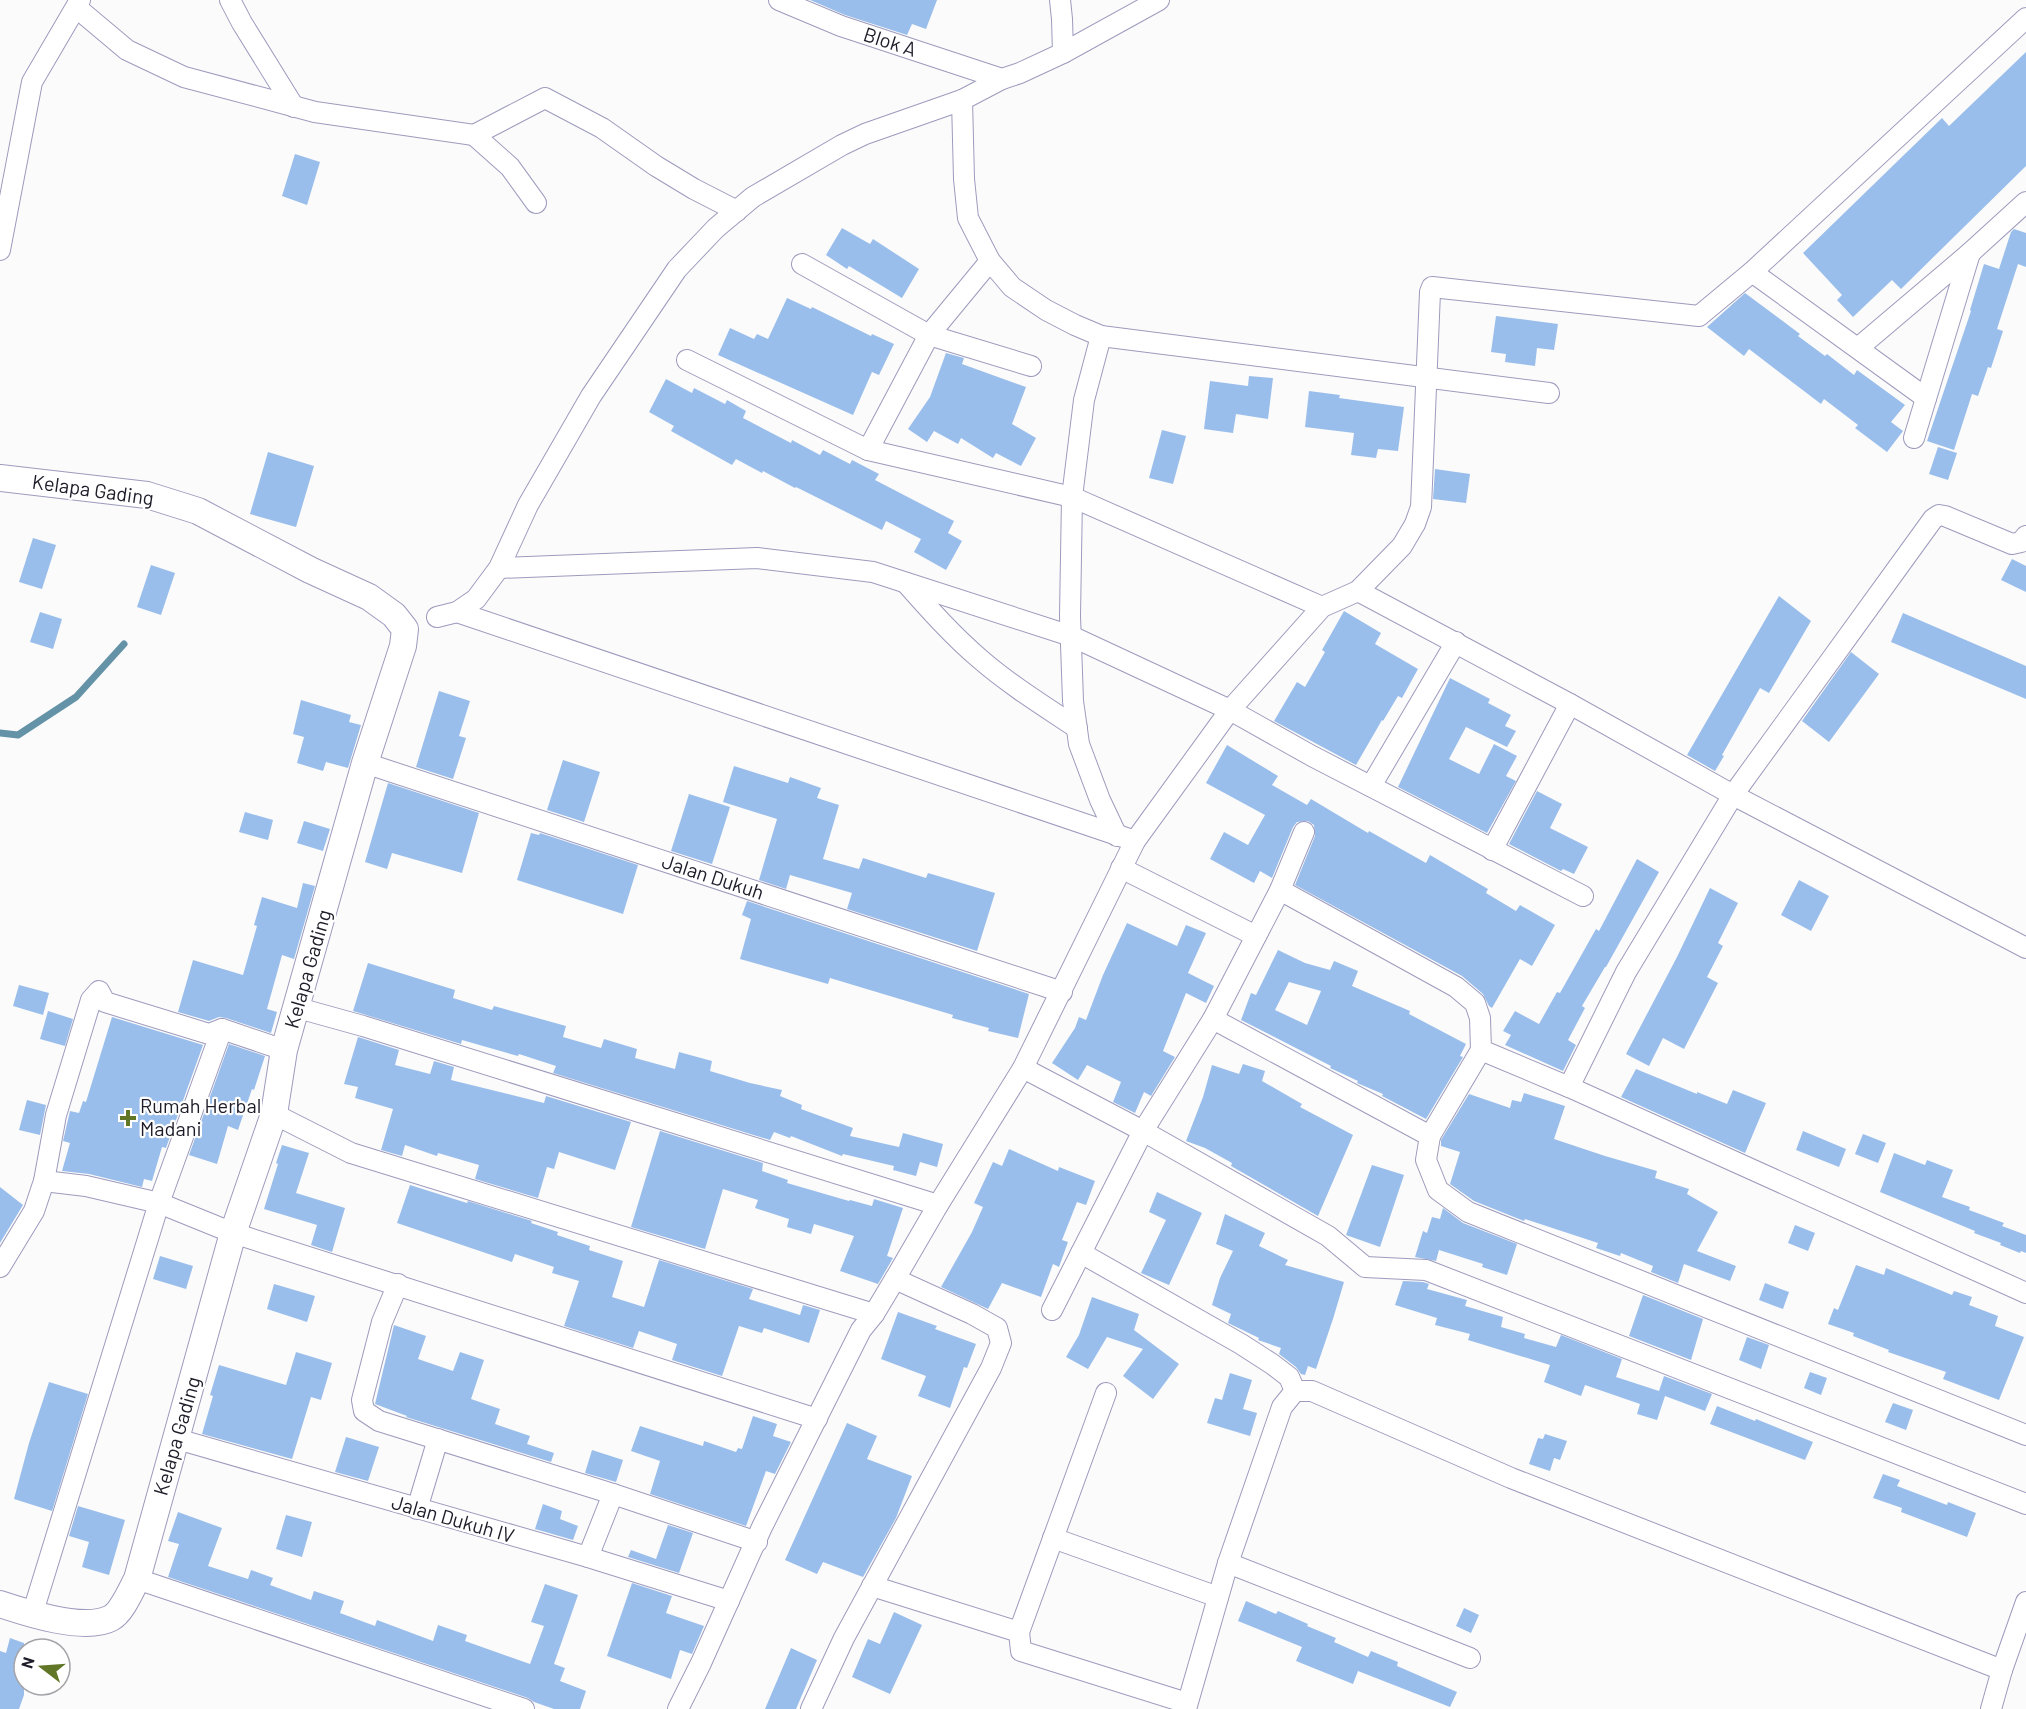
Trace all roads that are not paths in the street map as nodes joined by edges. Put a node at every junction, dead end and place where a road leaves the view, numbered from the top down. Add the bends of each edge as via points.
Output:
1 (231, 0) edge
2 (779, 0) edge
3 (1060, 0) edge
4 (1159, 0) edge
5 (78, 4) edge
6 (2026, 18) edge
7 (1063, 53) junction
8 (1002, 80) junction
9 (962, 100) junction
10 (294, 107) junction
11 (474, 135) junction
12 (2026, 201) edge
13 (536, 203) dead end
14 (736, 210) junction
15 (0, 250) edge
16 (1970, 253) junction
17 (990, 261) junction
18 (802, 264) dead end
19 (1752, 272) junction
20 (929, 335) junction
21 (1101, 336) junction
22 (1858, 348) junction
23 (687, 360) dead end
24 (1031, 366) dead end
25 (1425, 377) junction
26 (1549, 393) dead end
27 (1926, 398) junction
28 (1914, 438) dead end
29 (868, 450) junction
30 (0, 478) edge
31 (1072, 497) junction
32 (2026, 536) edge
33 (499, 568) junction
34 (905, 582) junction
35 (1358, 591) junction
36 (1323, 607) junction
37 (458, 612) junction
38 (437, 617) dead end
39 (1071, 636) junction
40 (1456, 642) junction
41 (1570, 704) junction
42 (1230, 710) junction
43 (1077, 728) junction
44 (365, 763) junction
45 (1371, 786) junction
46 (1733, 795) junction
47 (1304, 832) dead end
48 (1126, 838) junction
49 (1492, 850) junction
50 (1121, 868) junction
51 (1280, 890) junction
52 (1583, 896) dead end
53 (1256, 936) junction
54 (2026, 948) edge
55 (1062, 992) junction
56 (298, 1008) junction
57 (1213, 1019) junction
58 (222, 1029) junction
59 (284, 1050) junction
60 (1480, 1050) junction
61 (1023, 1068) junction
62 (1569, 1087) junction
63 (274, 1114) junction
64 (1143, 1131) junction
65 (1430, 1136) junction
66 (44, 1181) junction
67 (159, 1203) junction
68 (938, 1205) junction
69 (233, 1233) junction
70 (1081, 1254) junction
71 (0, 1267) edge
72 (896, 1279) junction
73 (398, 1284) junction
74 (2026, 1293) edge
75 (1052, 1310) dead end
76 (874, 1314) junction
77 (1295, 1391) junction
78 (1106, 1394) dead end
79 (817, 1419) junction
80 (2026, 1435) edge
81 (177, 1439) junction
82 (438, 1439) junction
83 (613, 1494) junction
84 (2026, 1504) edge
85 (417, 1509) junction
86 (1053, 1538) junction
87 (757, 1542) junction
88 (588, 1557) junction
89 (1228, 1563) junction
90 (137, 1579) junction
91 (872, 1586) junction
92 (1218, 1597) junction
93 (729, 1601) junction
94 (2026, 1602) edge
95 (0, 1604) edge
96 (32, 1614) junction
97 (1019, 1632) junction
98 (1470, 1658) dead end
99 (2002, 1670) junction
100 (1186, 1706) edge
101 (524, 1709) edge
102 (678, 1709) edge
103 (811, 1709) edge
104 (1991, 1709) edge

1 - 10 street
2 - 8 street, Blok A via 841,26
3 - 7 street
4 - 7 street
5 - 10 street via 127,50 184,77
5 - 15 street via 32,81
6 - 19 street
7 - 8 street
8 - 9 street
9 - 14 street via 865,134 787,176
9 - 17 street via 968,218
10 - 11 street
11 - 13 street via 510,167
11 - 14 street via 545,98 602,128 694,189
12 - 16 street
14 - 33 street via 677,269 591,396 528,505
16 - 22 street
16 - 27 street
17 - 20 street
17 - 21 street via 1012,287 1046,310
18 - 20 street
19 - 22 street
19 - 25 street via 1699,315 1432,287
20 - 24 street
20 - 29 street
21 - 25 street
21 - 31 street via 1084,400
22 - 27 street
23 - 29 street
25 - 26 street
25 - 35 street via 1420,507 1415,524 1402,546
27 - 28 street
29 - 31 street
30 - 44 street, Kelapa Gading via 147,495 198,511 369,597 394,615 405,629 403,646
31 - 36 street
31 - 39 street
32 - 46 street via 2012,544 1945,516 1933,519
33 - 34 street via 757,558 873,572
33 - 37 street via 476,599
34 - 39 street
34 - 43 street via 980,659
35 - 36 street
35 - 40 street
36 - 42 street
37 - 38 street
37 - 48 street
39 - 42 street
39 - 43 street
40 - 41 street
40 - 45 street
41 - 46 street
41 - 49 street
42 - 45 street
42 - 48 street
43 - 48 street via 1100,800
44 - 55 street, Jalan Dukuh
44 - 56 street, Kelapa Gading
45 - 49 street
46 - 54 street
46 - 62 street via 1626,972
47 - 51 street
48 - 50 street
49 - 52 street
50 - 53 street
50 - 55 street
51 - 53 street
51 - 60 street via 1456,987 1475,1003 1480,1017
53 - 57 street
55 - 61 street
56 - 59 street, Kelapa Gading
56 - 68 street
57 - 64 street
57 - 65 street
58 - 59 street
58 - 66 street via 209,1034 147,1015 105,1002 99,991 92,1000 56,1115
58 - 67 street
59 - 63 street, Kelapa Gading
60 - 62 street
60 - 65 street
61 - 64 street
61 - 68 street
62 - 74 street
63 - 69 street, Kelapa Gading
63 - 76 street via 351,1153
64 - 70 street
64 - 84 street via 1328,1236 1365,1267 1426,1270
65 - 80 street via 1426,1160 1438,1190 1468,1212
66 - 67 street
66 - 71 street via 34,1211
67 - 69 street
67 - 96 street
68 - 72 street
69 - 73 street
69 - 81 street, Kelapa Gading
70 - 75 street
70 - 77 street via 1241,1344 1289,1377
72 - 76 street
72 - 91 street via 997,1328 1001,1343
73 - 79 street
73 - 82 street via 382,1322 363,1400 364,1411 379,1421
76 - 79 street via 861,1330
77 - 89 street via 1282,1407
77 - 99 street via 1312,1391 1511,1478
78 - 86 street
79 - 87 street
81 - 85 street, Jalan Dukuh IV
81 - 90 street, Kelapa Gading
82 - 83 street
82 - 85 street
83 - 87 street
83 - 88 street
85 - 88 street, Jalan Dukuh IV
86 - 92 street
86 - 97 street
87 - 93 street
88 - 93 street, Jalan Dukuh IV
89 - 92 street
89 - 98 street
90 - 96 street, Kelapa Gading via 112,1618 90,1623
90 - 101 street
91 - 97 street
91 - 103 street
92 - 100 street
93 - 102 street
94 - 99 street
95 - 96 street, Kelapa Gading
97 - 100 street via 1021,1651
99 - 104 street

